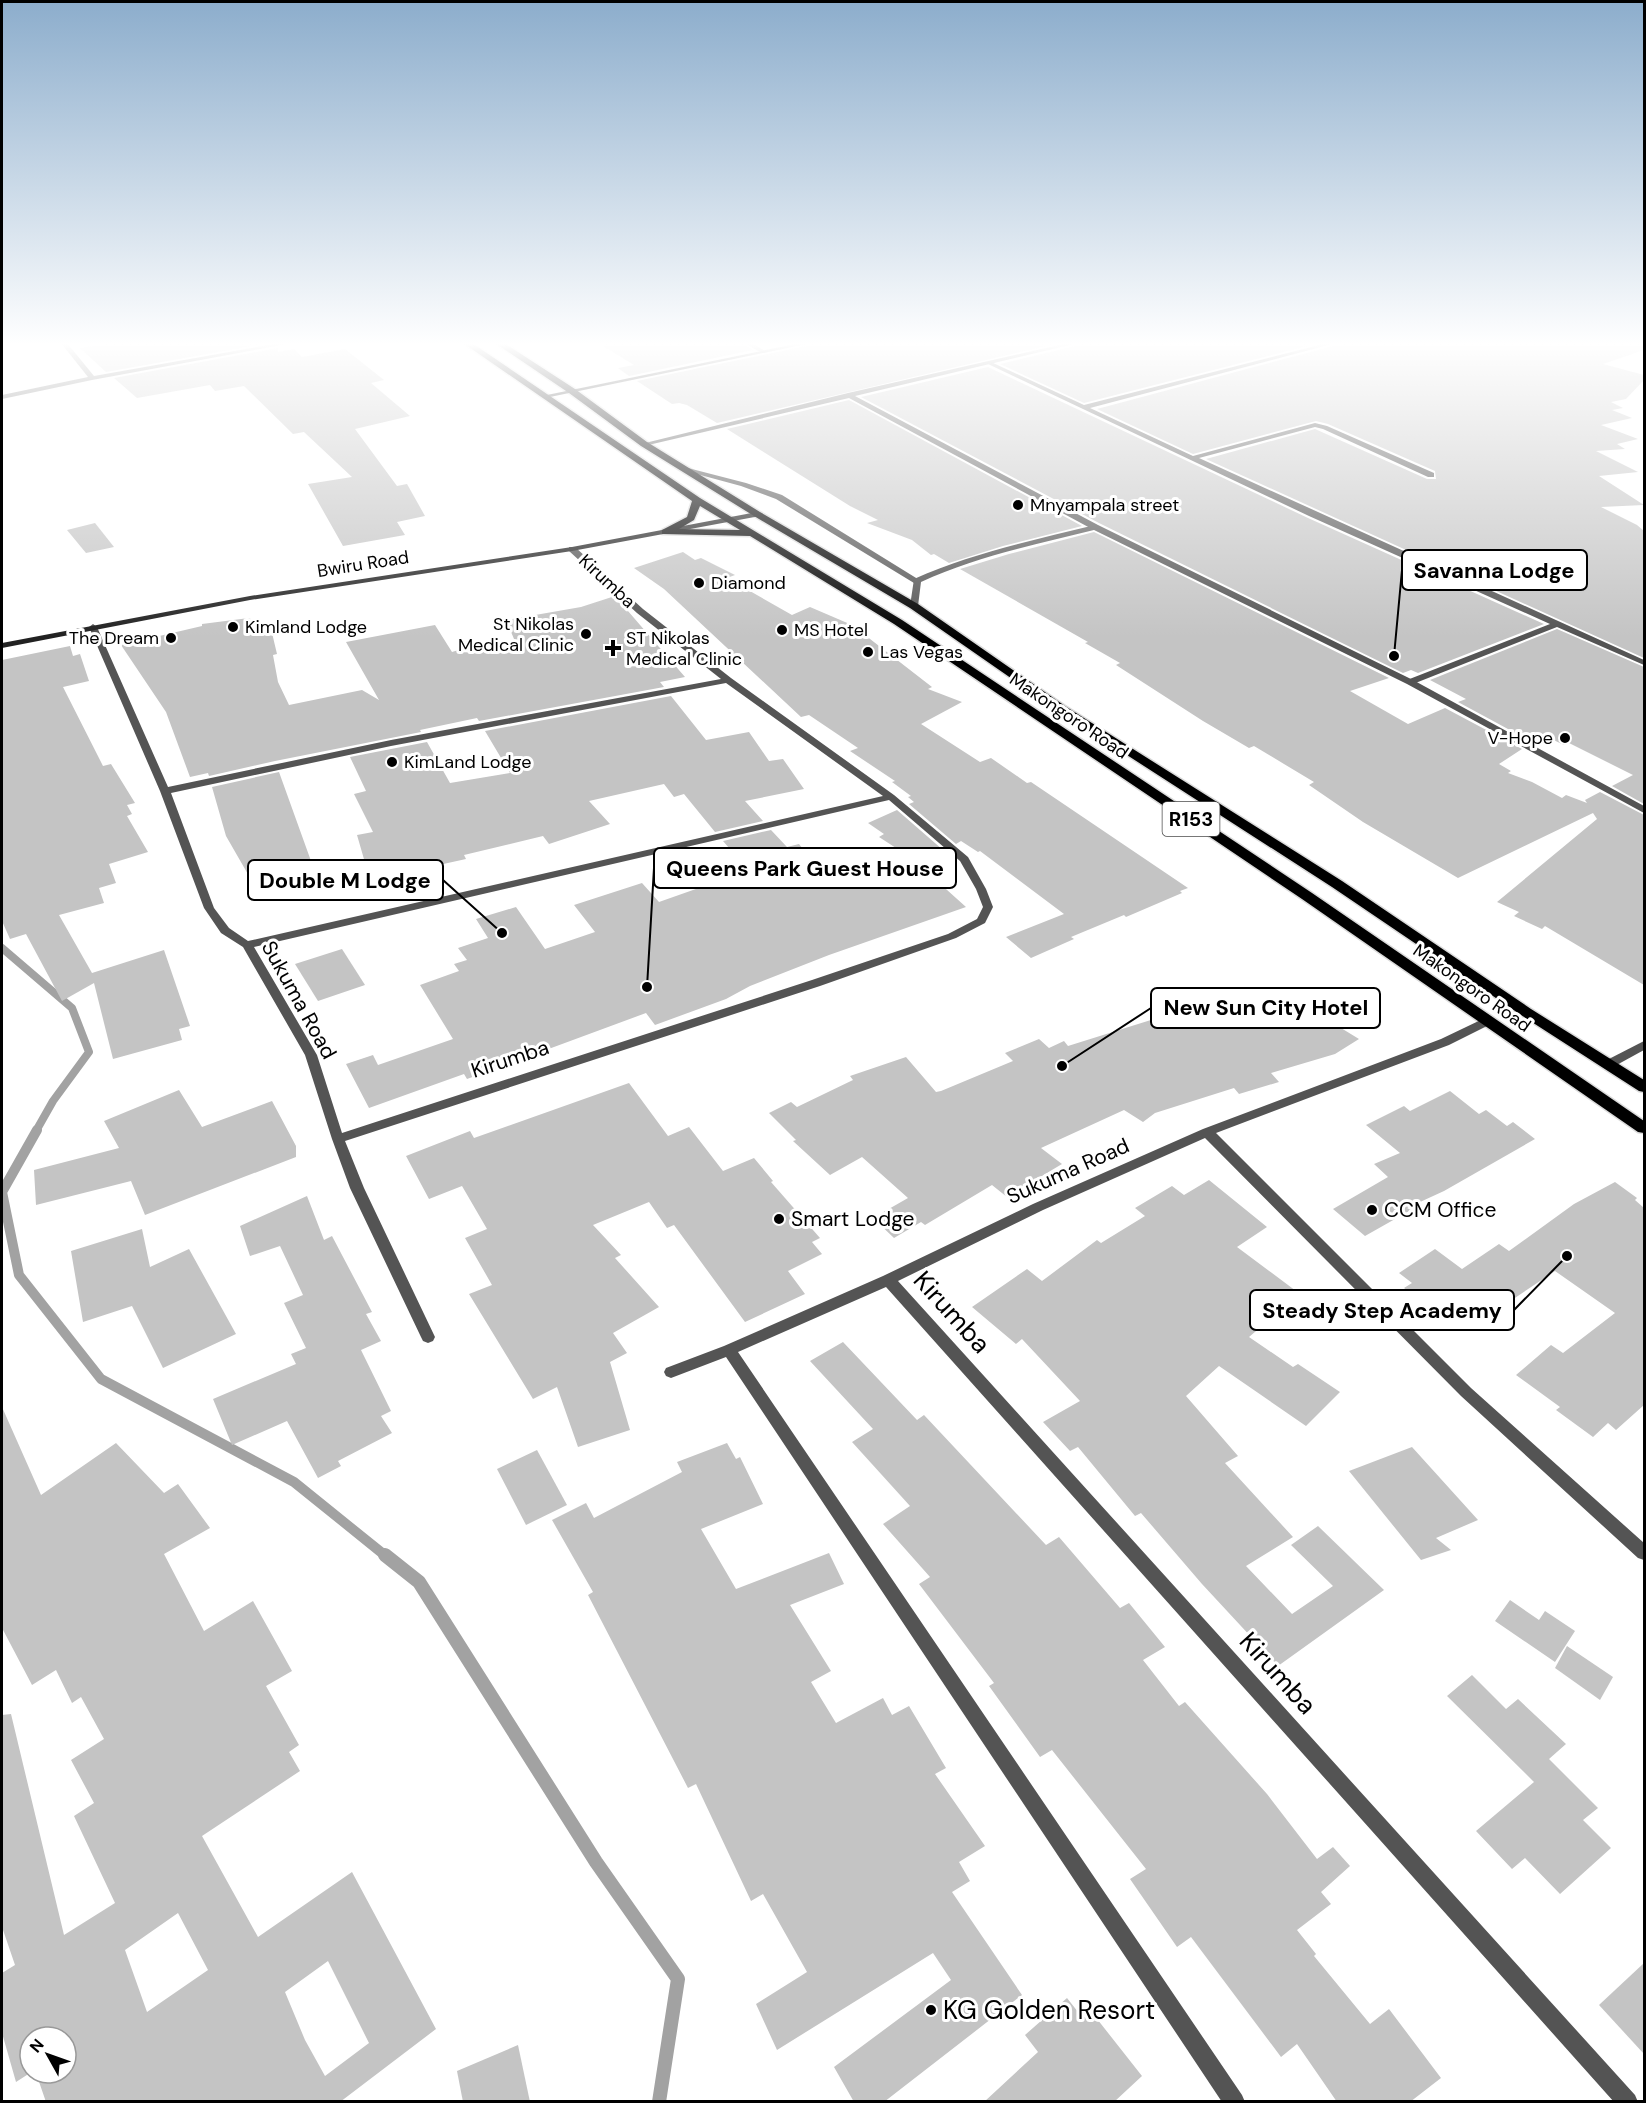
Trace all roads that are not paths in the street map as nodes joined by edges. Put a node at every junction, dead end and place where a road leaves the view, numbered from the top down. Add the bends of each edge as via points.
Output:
1 (611, 441) edge
2 (640, 441) edge
3 (656, 441) edge
4 (933, 441) edge
5 (1156, 441) edge
6 (1255, 441) edge
7 (1357, 441) edge
8 (644, 444) junction
9 (1192, 458) junction
10 (684, 469) junction
11 (1431, 474) dead end
12 (697, 500) junction
13 (757, 514) junction
14 (730, 520) junction
15 (1095, 527) junction
16 (665, 532) junction
17 (756, 534) junction
18 (572, 549) junction
19 (917, 581) junction
20 (914, 606) junction
21 (1557, 624) junction
22 (93, 627) junction
23 (2, 646) edge
24 (1644, 663) edge
25 (728, 680) junction
26 (1410, 682) junction
27 (165, 791) junction
28 (891, 798) junction
29 (1644, 810) edge
30 (247, 945) junction
31 (1487, 1021) junction
32 (1644, 1045) edge
33 (1609, 1064) junction
34 (1644, 1087) edge
35 (1644, 1128) edge
36 (1207, 1132) junction
37 (338, 1139) junction
38 (888, 1280) junction
39 (428, 1337) dead end
40 (729, 1350) junction
41 (671, 1372) dead end
42 (1644, 1553) edge
43 (1235, 2102) edge
44 (1628, 2102) edge

1 - 12 main road, Makongoro Road / R153
2 - 8 main road, Makongoro Road / R153
3 - 8 street
4 - 15 street
5 - 9 street
6 - 9 street
7 - 11 street
8 - 10 main road, Makongoro Road / R153
9 - 21 street
10 - 13 main road, Makongoro Road / R153
10 - 19 street via 778,497
12 - 14 main road, Makongoro Road / R153
12 - 16 main road via 691,518
13 - 14 main road, Bwiru Road
13 - 20 main road, Makongoro Road / R153
14 - 16 main road, Bwiru Road
14 - 17 main road, Makongoro Road / R153
15 - 19 street via 986,555
15 - 26 street
16 - 17 main road
16 - 18 main road, Bwiru Road
17 - 31 main road, Makongoro Road / R153 via 898,622
18 - 22 main road, Bwiru Road via 250,598
18 - 25 street, Kirumba via 640,611
19 - 20 street
20 - 33 main road, Makongoro Road / R153 via 1061,708
21 - 24 street
21 - 26 street
22 - 23 main road, Bwiru Road
22 - 27 street, Sukuma Road
25 - 27 street via 391,743
25 - 28 street, Kirumba
26 - 29 street
27 - 30 street, Sukuma Road via 218,925 231,938
28 - 30 street
28 - 37 street, Kirumba via 964,860 988,907 981,921 952,936 816,983
30 - 37 street, Sukuma Road via 311,1055
31 - 35 main road, Makongoro Road / R153
31 - 36 street, Sukuma Road via 1445,1042
32 - 33 street
33 - 34 main road, Makongoro Road / R153
36 - 38 street, Sukuma Road via 1038,1207
36 - 42 street via 1466,1392
37 - 39 street, Sukuma Road
38 - 40 street, Sukuma Road
38 - 44 street, Kirumba
40 - 41 street, Sukuma Road
40 - 43 street

